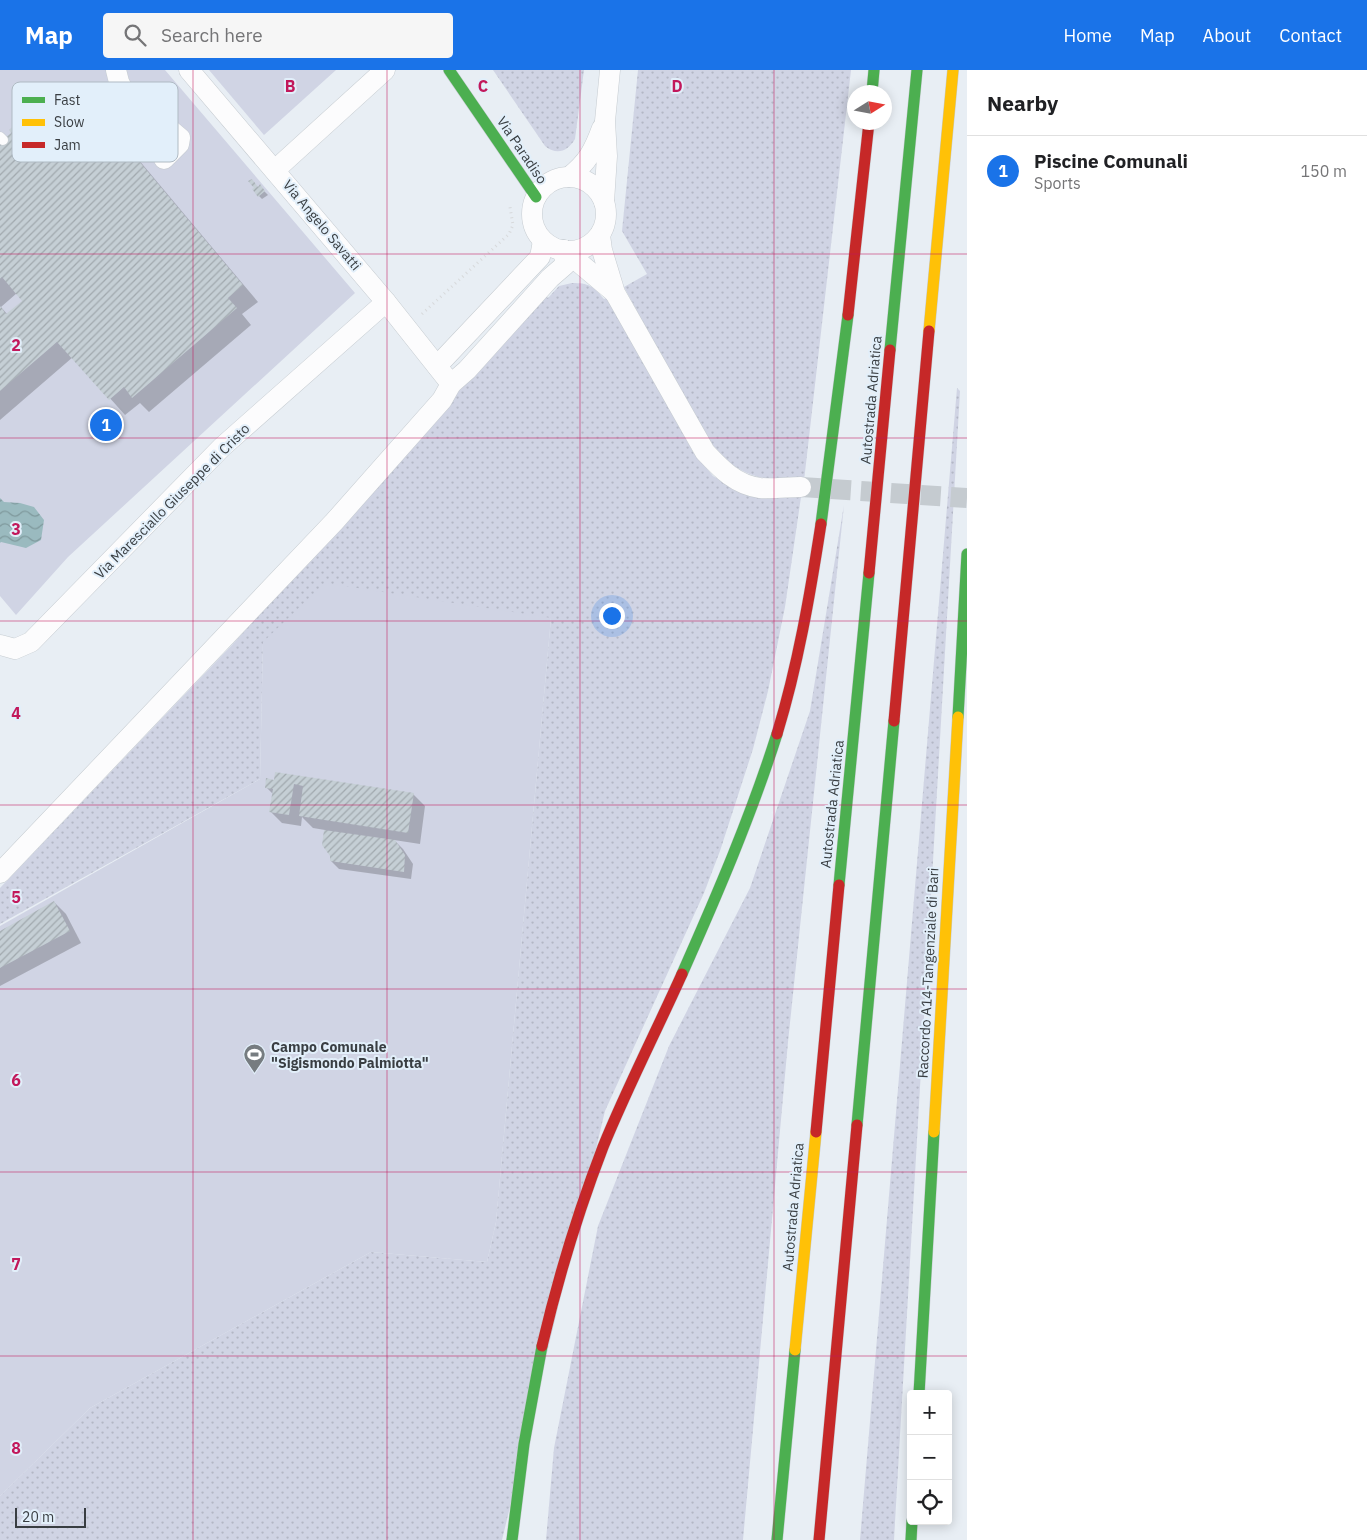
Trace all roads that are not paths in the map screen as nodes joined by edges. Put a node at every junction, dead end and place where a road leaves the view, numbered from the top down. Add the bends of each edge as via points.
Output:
1 (189, 70) edge
2 (385, 70) edge
3 (449, 70) edge
4 (610, 70) edge
5 (874, 70) edge
6 (917, 70) edge
7 (953, 70) edge
8 (873, 85) edge
9 (605, 121) junction
10 (868, 130) edge
11 (274, 170) junction
12 (568, 177) junction
13 (536, 197) junction
14 (604, 202) junction
15 (600, 235) junction
16 (543, 241) junction
17 (564, 250) junction
18 (615, 293) junction
19 (386, 302) junction
20 (437, 366) junction
21 (451, 384) junction
22 (800, 487) tunnel mouth
23 (967, 554) edge
24 (0, 645) edge
25 (0, 873) edge
26 (919, 1390) edge
27 (912, 1525) edge
28 (512, 1540) edge
29 (777, 1540) edge
30 (819, 1540) edge
31 (911, 1540) edge

1 - 11 street, Via Angelo Savatti
2 - 11 street
3 - 13 main road, Via Paradiso
4 - 9 street
5 - 8 main road
6 - 29 main road, Autostrada Adriatica
7 - 30 main road
9 - 12 street via 593,152
9 - 14 street
10 - 28 main road via 829,476 806,619 791,683 772,749 735,852 623,1101 580,1207 531,1394
11 - 19 street, Via Angelo Savatti
12 - 13 street via 549,183
12 - 14 street via 590,184
13 - 16 street via 532,220
14 - 15 street via 606,213
15 - 17 street via 584,248
15 - 18 street
16 - 17 street
16 - 20 street via 540,257
17 - 18 street
17 - 21 street via 565,265
18 - 22 street via 705,452 723,472 740,482 761,488
19 - 20 street, Via Angelo Savatti
19 - 24 street, Via Maresciallo Giuseppe di Cristo via 222,447 31,642 16,649
20 - 21 street, Via Angelo Savatti
21 - 25 street via 442,400 334,522
23 - 26 main road, Raccordo A14-Tangenziale di Bari
27 - 31 main road

